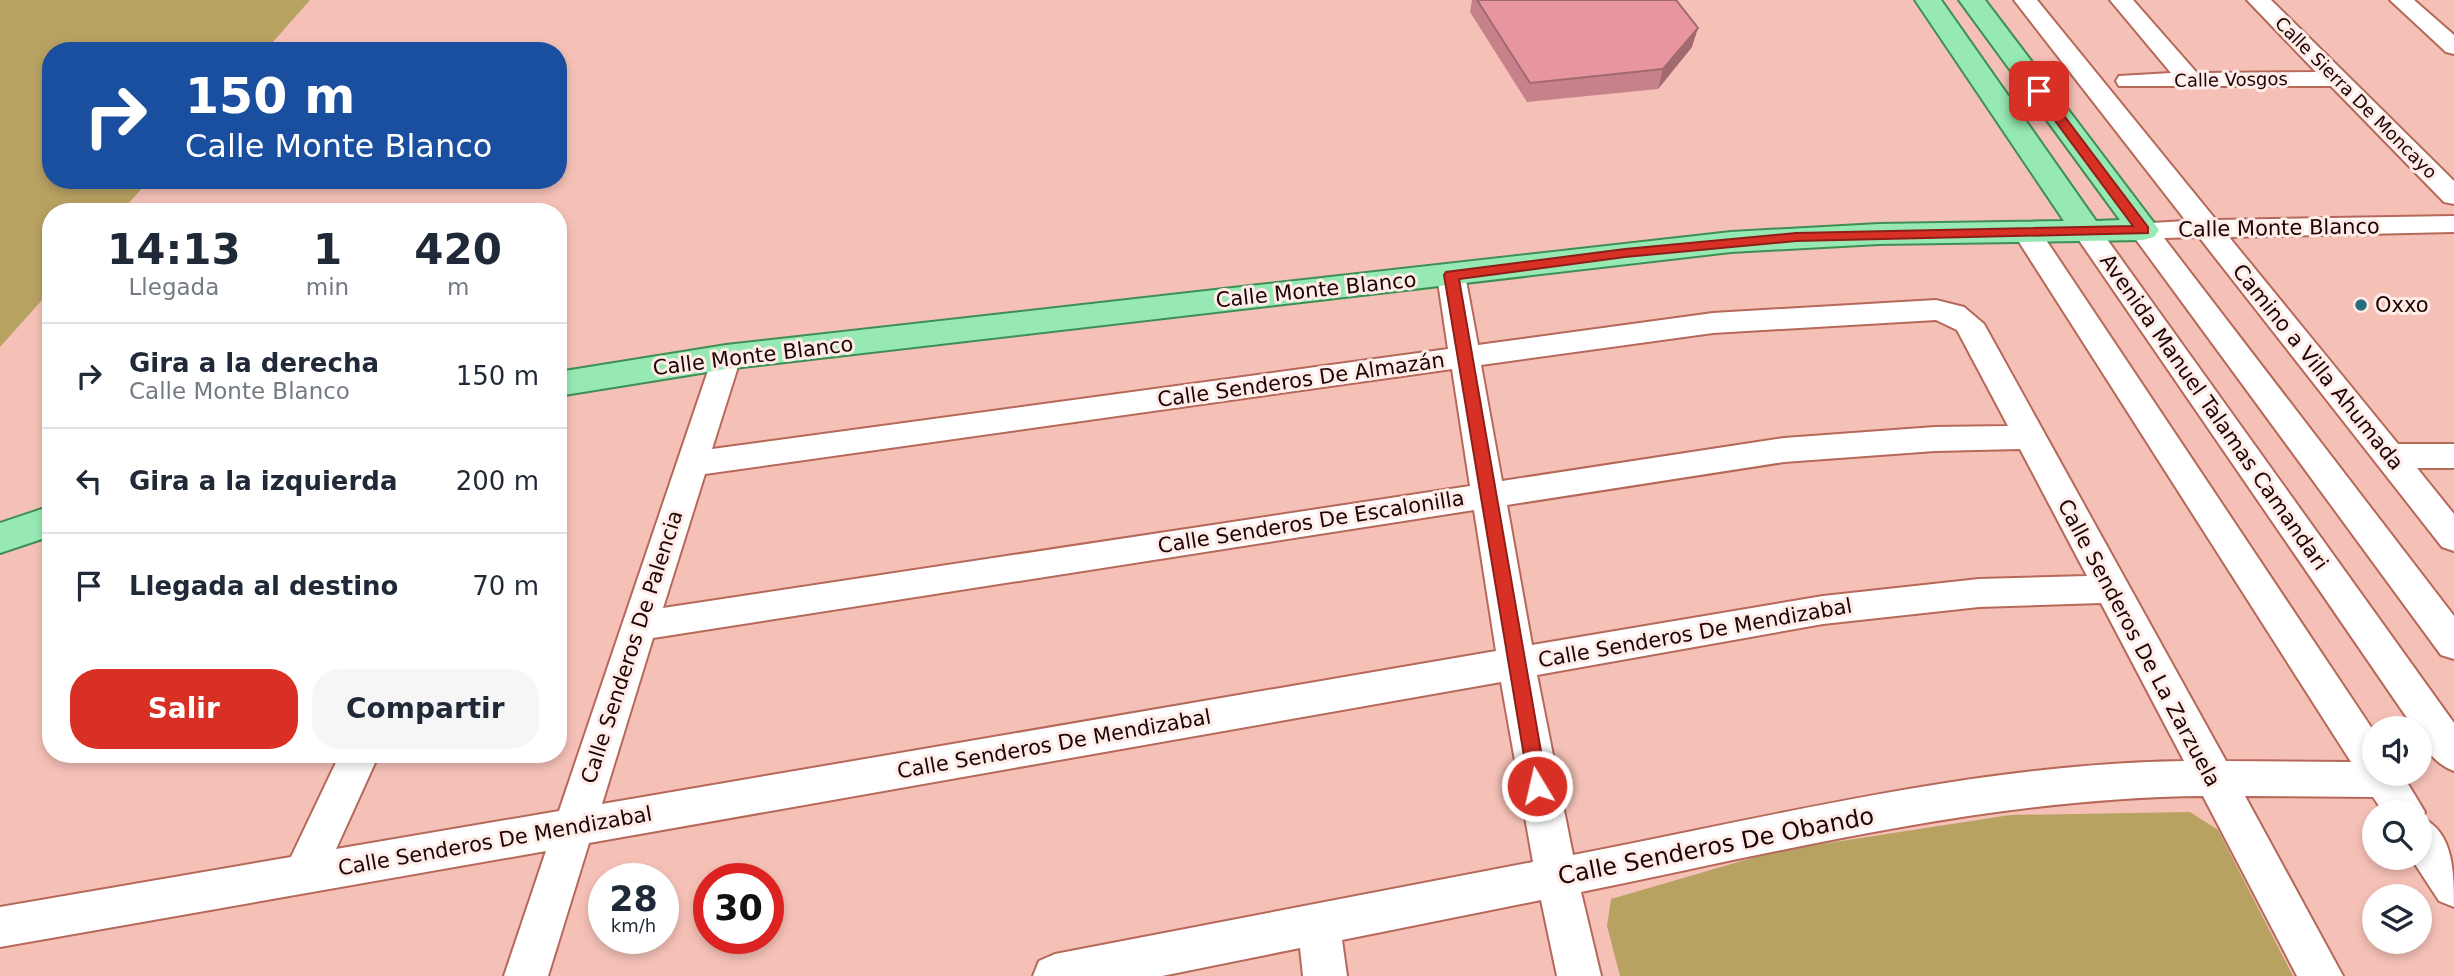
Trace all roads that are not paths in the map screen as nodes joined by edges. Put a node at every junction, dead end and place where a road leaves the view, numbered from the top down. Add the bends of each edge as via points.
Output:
1 (1928, 0) edge
2 (1972, 0) edge
3 (2025, 0) edge
4 (2121, 0) edge
5 (2258, 0) edge
6 (2401, 0) edge
7 (2454, 47) edge
8 (2334, 79) junction
9 (2191, 80) junction
10 (2128, 81) dead end
11 (2454, 196) edge
12 (2454, 224) edge
13 (2086, 230) junction
14 (2143, 230) junction
15 (2208, 230) junction
16 (2026, 232) junction
17 (1451, 275) junction
18 (1954, 314) joint
19 (726, 357) junction
20 (1465, 357) junction
21 (567, 383) edge
22 (2027, 437) junction
23 (2389, 456) junction
24 (2454, 456) edge
25 (691, 464) junction
26 (1487, 494) junction
27 (42, 524) edge
28 (0, 538) edge
29 (2454, 538) edge
30 (2110, 589) junction
31 (639, 626) junction
32 (2454, 644) edge
33 (1517, 664) junction
34 (2362, 746) edge
35 (2454, 754) edge
36 (355, 763) edge
37 (2212, 778) junction
38 (2362, 782) edge
39 (573, 828) junction
40 (2432, 854) edge
41 (304, 874) junction
42 (1557, 877) junction
43 (2454, 887) edge
44 (1319, 923) junction
45 (0, 927) edge
46 (526, 976) edge
47 (1055, 976) edge
48 (1325, 976) edge
49 (1579, 976) edge
50 (2321, 976) edge

1 - 13 main road, Avenida Manuel Talamas Camandari
2 - 14 main road
3 - 15 street, Camino a Villa Ahumada
4 - 9 street
5 - 8 street, Calle Sierra De Moncayo
6 - 7 street
8 - 9 street, Calle Vosgos
8 - 11 street, Calle Sierra De Moncayo
9 - 10 street, Calle Vosgos
12 - 15 street, Calle Monte Blanco
13 - 14 main road, Calle Monte Blanco
13 - 16 main road, Calle Monte Blanco
13 - 35 street, Avenida Manuel Talamas Camandari
14 - 15 street, Calle Monte Blanco
14 - 32 street
15 - 23 street, Camino a Villa Ahumada
16 - 17 main road, Calle Monte Blanco via 1731,242
16 - 34 street
17 - 19 main road, Calle Monte Blanco
17 - 20 street
18 - 20 street, Calle Senderos De Almazán via 1936,310 1780,317
18 - 22 street, Calle Senderos De La Zarzuela via 1969,324
19 - 21 main road, Calle Monte Blanco
19 - 25 street, Calle Senderos De Palencia
20 - 25 street, Calle Senderos De Almazán
20 - 26 street
22 - 26 street, Calle Senderos De Escalonilla via 1922,439 1784,450
22 - 30 street, Calle Senderos De La Zarzuela
23 - 24 street
23 - 29 street, Camino a Villa Ahumada
25 - 31 street, Calle Senderos De Palencia
26 - 31 street, Calle Senderos De Escalonilla
26 - 33 street
27 - 28 main road
30 - 33 street, Calle Senderos De Mendizabal via 1902,600
30 - 37 street, Calle Senderos De La Zarzuela
31 - 39 street, Calle Senderos De Palencia
33 - 39 street, Calle Senderos De Mendizabal
33 - 42 street
36 - 41 street
37 - 38 street, Calle Senderos De Obando
37 - 42 street, Calle Senderos De Obando via 2113,781 1998,793
37 - 50 street, Calle Senderos De La Zarzuela
39 - 41 street, Calle Senderos De Mendizabal
39 - 46 street, Calle Senderos De Palencia
40 - 43 street
41 - 45 street, Calle Senderos De Mendizabal
42 - 44 street, Calle Senderos De Obando
42 - 49 street
44 - 47 street, Calle Senderos De Obando
44 - 48 street

